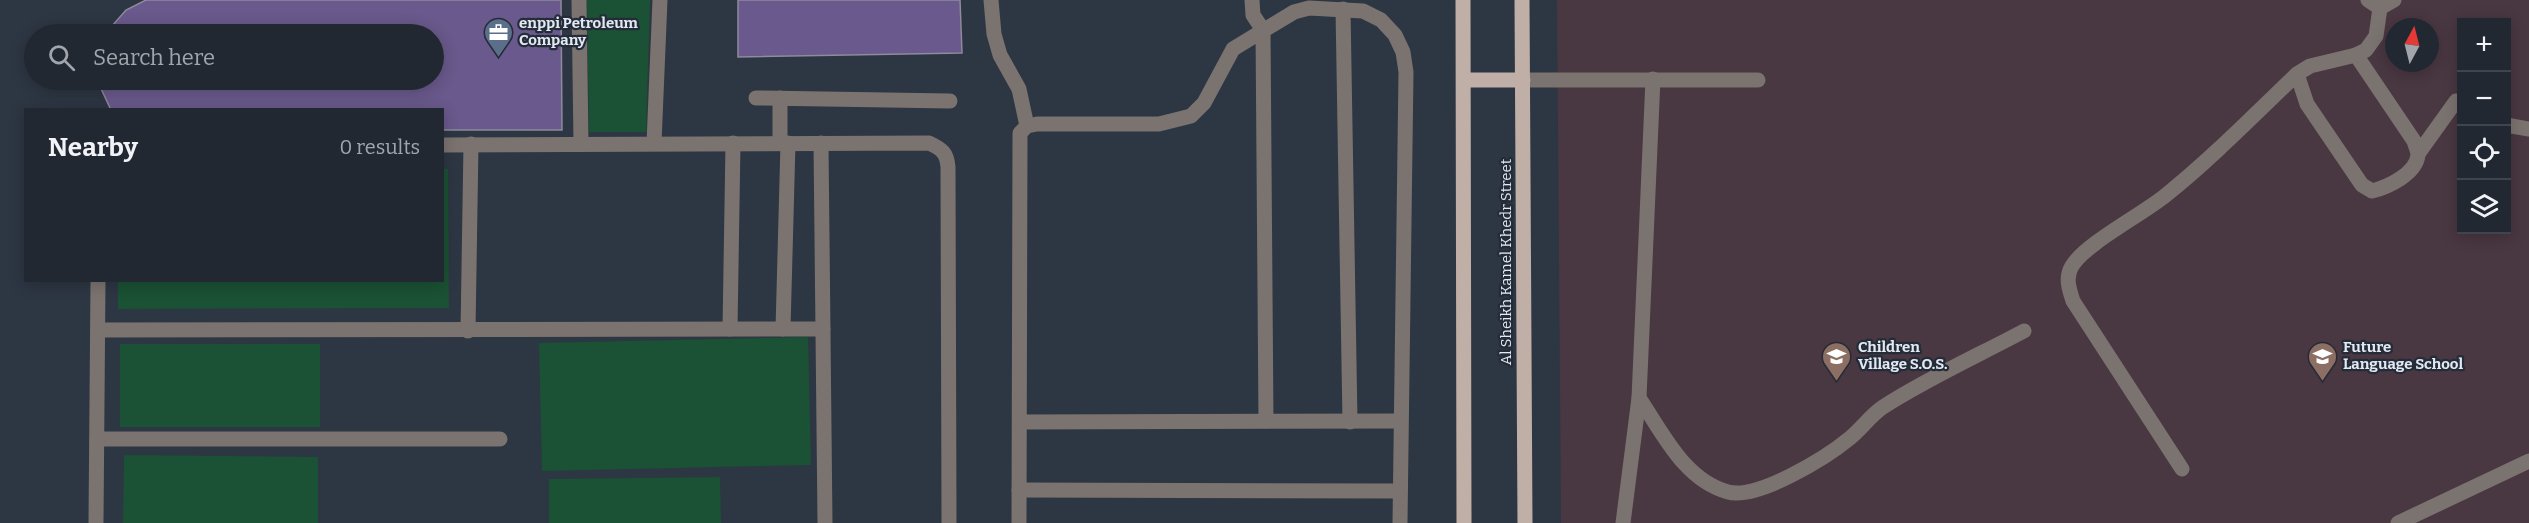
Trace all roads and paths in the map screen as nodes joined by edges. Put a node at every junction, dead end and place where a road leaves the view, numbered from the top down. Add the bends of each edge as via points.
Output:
1 (579, 0) edge
2 (660, 0) edge
3 (991, 0) edge
4 (1252, 0) edge
5 (1463, 0) edge
6 (1522, 0) edge
7 (2381, 3) edge
8 (1293, 6) edge
9 (1343, 9) junction
10 (1263, 30) junction
11 (2356, 55) junction
12 (2297, 74) junction
13 (1464, 80) junction
14 (1523, 80) junction
15 (1653, 80) junction
16 (1758, 80) dead end
17 (756, 98) dead end
18 (780, 98) junction
19 (2454, 100) edge
20 (951, 101) dead end
21 (1027, 126) junction
22 (2511, 127) edge
23 (2529, 129) edge
24 (581, 143) junction
25 (654, 143) junction
26 (733, 143) junction
27 (784, 143) junction
28 (821, 143) junction
29 (471, 144) junction
30 (444, 145) edge
31 (2418, 154) junction
32 (98, 282) edge
33 (730, 329) junction
34 (783, 329) junction
35 (823, 329) junction
36 (98, 330) junction
37 (468, 331) junction
38 (2024, 331) dead end
39 (1639, 398) junction
40 (1266, 421) junction
41 (1400, 421) junction
42 (1020, 422) junction
43 (1350, 422) junction
44 (97, 439) junction
45 (500, 439) dead end
46 (2529, 461) edge
47 (2182, 469) dead end
48 (1019, 490) junction
49 (1400, 491) junction
50 (1019, 519) edge
51 (96, 523) edge
52 (825, 523) edge
53 (950, 523) edge
54 (1034, 523) edge
55 (1400, 523) edge
56 (1464, 523) edge
57 (1525, 523) edge
58 (1623, 523) edge
59 (2398, 523) edge

1 - 24 street
2 - 25 street
3 - 21 street via 994,34 1000,55 1019,89
4 - 10 street via 1253,15
5 - 13 main road
6 - 14 main road, Al Sheikh Kamel Khedr Street
7 - 11 street via 2376,36 2366,50
8 - 9 street
8 - 10 street
9 - 41 street via 1363,11 1381,20 1395,35 1406,72
9 - 43 street
10 - 21 street via 1233,49 1204,103 1191,116 1159,124
10 - 40 street
11 - 12 street via 2325,61
11 - 31 street via 2414,141
12 - 31 street via 2307,104 2362,185 2372,190 2386,187 2410,170
12 - 47 street via 2166,195 2080,254 2070,268 2067,285 2073,301
13 - 14 main road
13 - 56 main road
14 - 15 street
14 - 57 main road, Al Sheikh Kamel Khedr Street
15 - 16 street
15 - 39 street
17 - 18 street
18 - 20 street
18 - 27 street
19 - 31 street
21 - 42 street via 1018,142
22 - 23 street
24 - 25 street
24 - 29 street
25 - 26 street
26 - 27 street
26 - 33 street
27 - 28 street
27 - 34 street
28 - 35 street
28 - 53 street via 929,143 947,156
29 - 30 street
29 - 37 street
32 - 36 street
33 - 34 street
33 - 37 street
34 - 35 street
35 - 52 street
36 - 37 street
36 - 44 street
38 - 39 street via 1885,406 1835,448 1779,482 1753,492 1731,493 1712,487 1693,474
39 - 58 street
40 - 42 street
40 - 43 street
41 - 43 street
41 - 49 street
42 - 48 street
44 - 45 street
44 - 51 street
46 - 59 street
48 - 49 street
48 - 50 street
49 - 55 street
50 - 54 street

